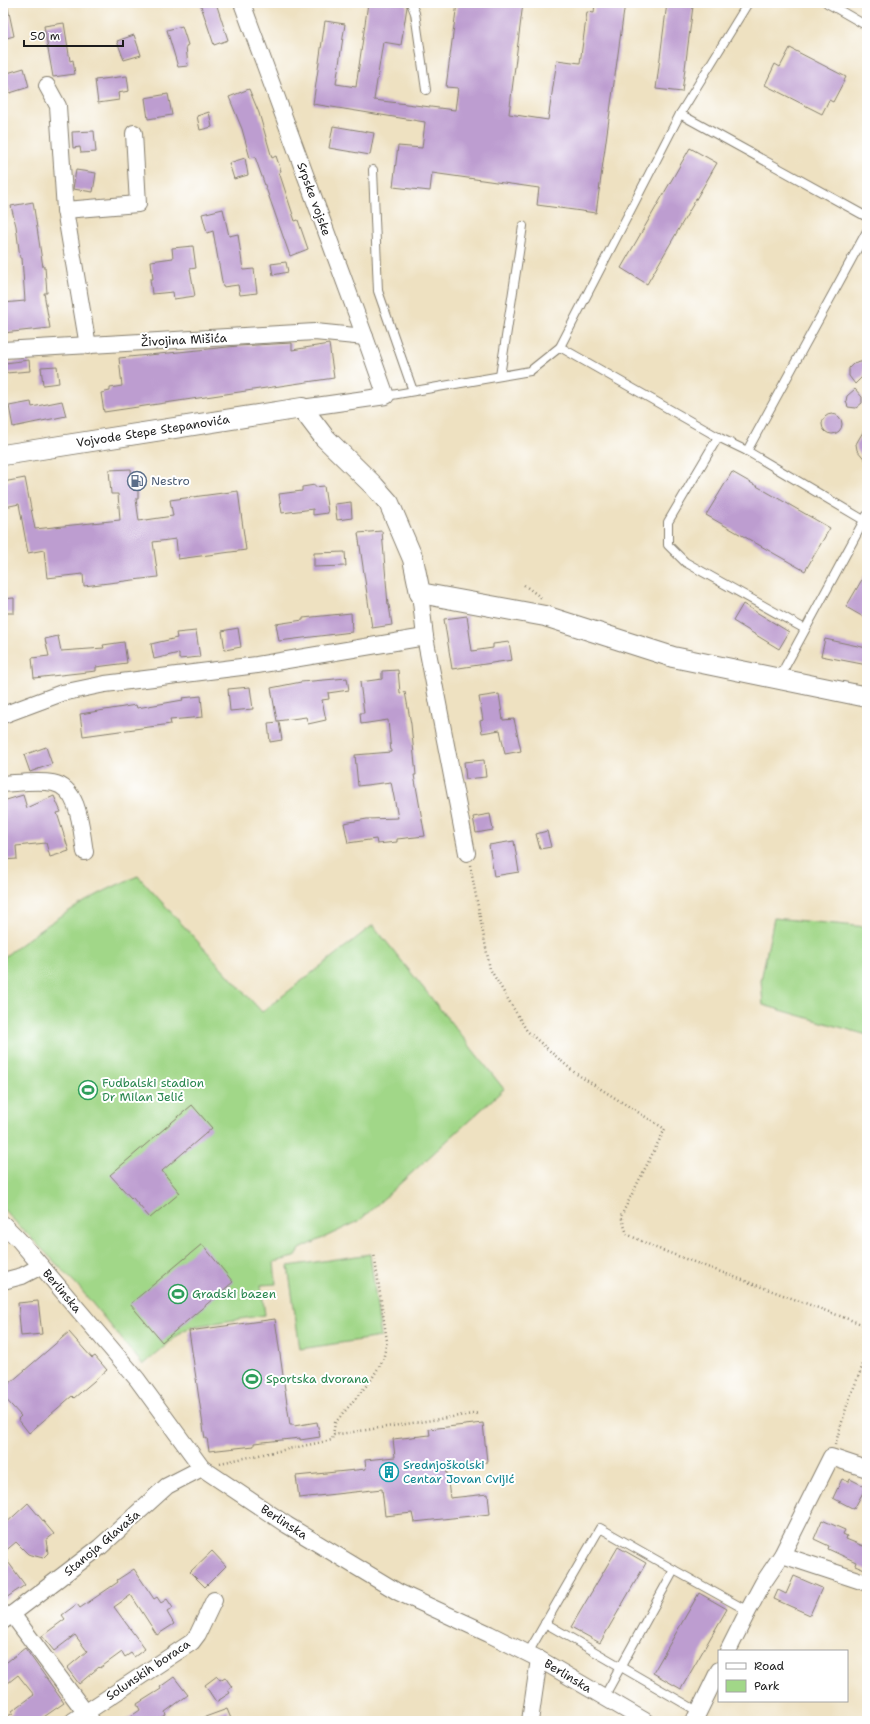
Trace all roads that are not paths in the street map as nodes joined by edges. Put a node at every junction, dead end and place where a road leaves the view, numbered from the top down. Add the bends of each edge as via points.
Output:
1 (242, 3) edge
2 (411, 3) edge
3 (748, 3) edge
4 (827, 3) edge
5 (867, 26) edge
6 (47, 86) dead end
7 (426, 90) dead end
8 (680, 114) junction
9 (134, 132) dead end
10 (373, 170) dead end
11 (65, 210) junction
12 (867, 217) edge
13 (523, 226) dead end
14 (867, 231) edge
15 (365, 337) junction
16 (88, 346) junction
17 (560, 347) junction
18 (3, 350) edge
19 (500, 376) junction
20 (413, 391) junction
21 (386, 396) junction
22 (302, 408) junction
23 (718, 437) junction
24 (747, 451) junction
25 (3, 455) edge
26 (866, 519) edge
27 (420, 593) junction
28 (805, 629) junction
29 (425, 638) junction
30 (779, 678) junction
31 (867, 697) edge
32 (3, 715) edge
33 (3, 784) edge
34 (85, 852) dead end
35 (467, 853) road end
36 (3, 1224) edge
37 (41, 1266) junction
38 (3, 1281) edge
39 (202, 1468) junction
40 (867, 1469) edge
41 (782, 1555) junction
42 (674, 1570) junction
43 (867, 1583) edge
44 (214, 1600) dead end
45 (748, 1611) junction
46 (8, 1618) edge
47 (545, 1623) junction
48 (728, 1650) edge
49 (534, 1656) junction
50 (620, 1667) junction
51 (718, 1672) edge
52 (604, 1697) junction
53 (696, 1716) edge
54 (83, 1718) edge
55 (530, 1721) edge
56 (645, 1721) edge

1 - 15 street, Srpske vojske
2 - 7 lane via 415,13
3 - 8 lane
4 - 5 lane
6 - 11 street via 58,106
8 - 12 lane
8 - 17 lane
9 - 11 street via 138,204
10 - 20 lane via 378,291
11 - 16 street
13 - 19 lane
14 - 24 lane
15 - 16 street, Živojina Mišića via 315,332
15 - 21 street, Srpske vojske
16 - 18 street, Živojina Mišića
17 - 19 lane via 530,371
17 - 23 lane
19 - 20 lane
20 - 21 lane
21 - 22 street
22 - 25 street, Vojvode Stepe Stepanovića
22 - 27 street via 324,437 389,504 413,559
23 - 24 lane
23 - 28 lane via 668,522 668,545 685,562
24 - 26 lane
26 - 28 lane
27 - 29 street
27 - 30 street via 545,616 673,657
28 - 30 lane
29 - 32 street via 257,665 105,684 62,693
29 - 35 street
30 - 31 street
33 - 34 street via 53,783 66,789 78,810
36 - 37 street, Berlinska
37 - 38 street via 22,1276
37 - 39 street, Berlinska via 137,1379
39 - 46 street, Stanoja Glavaša via 167,1486 100,1547
39 - 49 street, Berlinska via 287,1525 398,1592
40 - 41 street via 831,1457
41 - 43 street
41 - 45 street
42 - 45 lane
42 - 47 lane via 600,1528
42 - 50 lane
44 - 54 street, Solunskih boraca via 192,1642
45 - 48 street
46 - 54 street, Solunskih boraca
47 - 49 lane
47 - 50 lane
49 - 52 street, Berlinska
49 - 55 street
50 - 52 lane
50 - 53 lane
51 - 53 street
52 - 56 street, Berlinska

